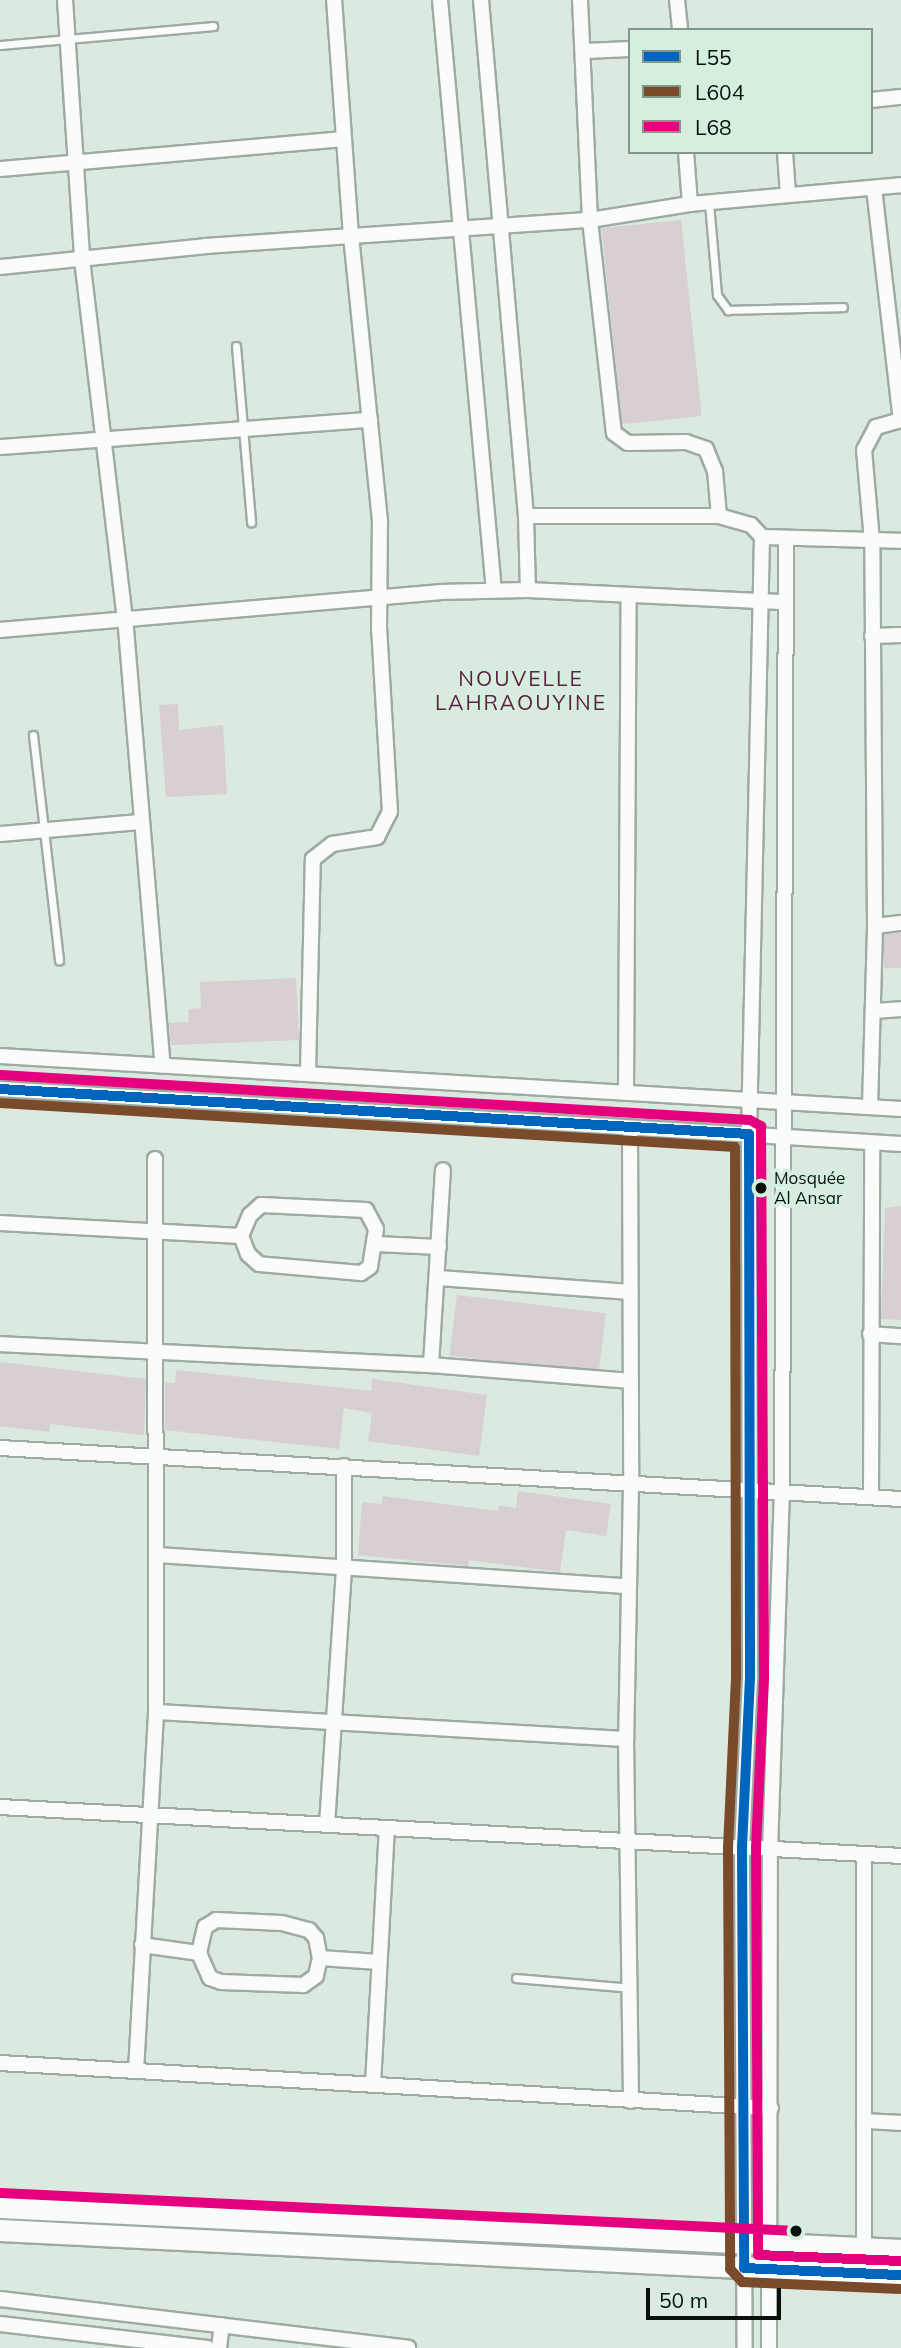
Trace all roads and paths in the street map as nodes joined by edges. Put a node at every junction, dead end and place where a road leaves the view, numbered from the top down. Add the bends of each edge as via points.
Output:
1 (65, 0) edge
2 (334, 0) edge
3 (440, 0) edge
4 (481, 0) edge
5 (580, 0) edge
6 (677, 0) edge
7 (213, 26) dead end
8 (680, 28) edge
9 (69, 41) junction
10 (0, 45) edge
11 (628, 49) edge
12 (585, 51) junction
13 (901, 97) edge
14 (873, 100) edge
15 (343, 139) junction
16 (687, 154) edge
17 (785, 154) edge
18 (75, 161) junction
19 (0, 169) edge
20 (901, 185) edge
21 (874, 188) junction
22 (788, 195) junction
23 (709, 202) junction
24 (690, 204) junction
25 (590, 220) junction
26 (500, 227) junction
27 (459, 231) junction
28 (351, 236) junction
29 (82, 259) junction
30 (0, 267) edge
31 (894, 277) edge
32 (843, 307) dead end
33 (236, 346) dead end
34 (370, 420) junction
35 (901, 420) edge
36 (244, 431) junction
37 (106, 438) junction
38 (0, 447) edge
39 (526, 516) junction
40 (719, 516) junction
41 (251, 522) dead end
42 (762, 537) junction
43 (786, 541) junction
44 (872, 541) junction
45 (901, 541) edge
46 (528, 590) junction
47 (494, 591) junction
48 (382, 595) junction
49 (629, 596) junction
50 (759, 601) junction
51 (786, 602) junction
52 (125, 617) junction
53 (0, 630) edge
54 (901, 635) edge
55 (872, 636) junction
56 (33, 735) dead end
57 (141, 822) junction
58 (44, 831) junction
59 (0, 834) edge
60 (901, 923) edge
61 (875, 926) junction
62 (59, 961) dead end
63 (901, 1009) edge
64 (874, 1011) junction
65 (0, 1056) edge
66 (163, 1065) junction
67 (308, 1072) junction
68 (0, 1089) edge
69 (626, 1093) junction
70 (750, 1102) junction
71 (784, 1104) junction
72 (870, 1107) junction
73 (901, 1109) edge
74 (630, 1128) junction
75 (749, 1134) junction
76 (783, 1138) junction
77 (872, 1143) junction
78 (901, 1144) edge
79 (155, 1159) dead end
80 (443, 1170) dead end
81 (0, 1223) edge
82 (155, 1234) junction
83 (241, 1236) junction
84 (376, 1244) junction
85 (439, 1247) junction
86 (439, 1278) junction
87 (630, 1292) junction
88 (870, 1334) junction
89 (901, 1336) edge
90 (0, 1344) edge
91 (156, 1354) junction
92 (431, 1365) junction
93 (630, 1381) junction
94 (0, 1448) edge
95 (156, 1456) junction
96 (344, 1466) junction
97 (631, 1486) junction
98 (751, 1493) junction
99 (782, 1493) junction
100 (870, 1497) junction
101 (901, 1499) edge
102 (158, 1555) junction
103 (345, 1568) junction
104 (626, 1586) junction
105 (156, 1712) junction
106 (334, 1723) junction
107 (626, 1739) junction
108 (0, 1807) edge
109 (148, 1814) junction
110 (327, 1825) junction
111 (387, 1829) junction
112 (630, 1841) junction
113 (742, 1849) junction
114 (770, 1851) junction
115 (864, 1855) junction
116 (901, 1856) edge
117 (142, 1945) junction
118 (199, 1953) junction
119 (320, 1958) junction
120 (379, 1962) junction
121 (516, 1978) dead end
122 (632, 1988) junction
123 (0, 2063) edge
124 (136, 2071) junction
125 (373, 2085) junction
126 (631, 2101) junction
127 (743, 2108) junction
128 (771, 2108) junction
129 (864, 2121) junction
130 (901, 2123) edge
131 (0, 2207) edge
132 (0, 2230) edge
133 (494, 2230) junction
134 (742, 2242) junction
135 (771, 2243) junction
136 (864, 2248) junction
137 (901, 2250) edge
138 (494, 2254) junction
139 (744, 2268) junction
140 (771, 2269) junction
141 (901, 2274) edge
142 (0, 2299) edge
143 (0, 2324) edge
144 (222, 2325) junction
145 (208, 2348) edge
146 (219, 2348) edge
147 (408, 2348) edge
148 (745, 2348) edge
149 (769, 2348) edge

1 - 9 street
2 - 15 street
3 - 27 street
4 - 26 street
5 - 12 street
6 - 8 street
7 - 9 lane
9 - 10 lane
9 - 18 street
11 - 12 street
12 - 25 street
13 - 14 street
15 - 18 street
15 - 28 street
16 - 24 street
17 - 22 street
18 - 19 street
18 - 29 street
20 - 21 street
21 - 22 street
21 - 31 street
22 - 23 street
23 - 24 street
23 - 32 lane via 717,295 728,310
24 - 25 street
25 - 26 street
25 - 40 street via 614,433 628,443 687,442 706,449 715,471
26 - 27 street
26 - 39 street
27 - 28 street
27 - 47 street via 477,366
28 - 29 street
28 - 34 street
29 - 30 street
29 - 37 street
31 - 35 street
33 - 36 lane
34 - 36 street
34 - 48 street
35 - 44 street via 876,427 864,450
36 - 37 street
36 - 41 lane
37 - 38 street
37 - 52 street
39 - 40 street
39 - 46 street
40 - 42 street via 751,525
42 - 43 street
42 - 50 street
43 - 44 street
43 - 51 street
44 - 45 street
44 - 55 street
46 - 47 street
46 - 49 street
47 - 48 street
48 - 52 street
48 - 67 street via 379,628 389,819 377,837 332,844 313,859
49 - 50 street
49 - 69 street
50 - 51 street
50 - 70 street
51 - 71 street
52 - 53 street
52 - 57 street
54 - 55 street
55 - 61 street
56 - 58 lane
57 - 58 street
57 - 66 street
58 - 59 street
58 - 62 lane
60 - 61 street
61 - 64 street
63 - 64 street
64 - 72 street
65 - 66 street
66 - 67 street
67 - 69 street
68 - 74 street
69 - 70 street
70 - 71 street
70 - 75 street
71 - 72 street
71 - 76 street
72 - 73 street
74 - 75 street
74 - 87 street
75 - 76 street
75 - 98 street
76 - 77 street
76 - 99 street
77 - 78 street
77 - 88 street
79 - 82 street
80 - 85 street
81 - 82 street
82 - 83 street
82 - 91 street
83 - 84 street via 248,1254 259,1264 315,1272 366,1272
83 - 84 street via 250,1215 261,1205 334,1206 370,1212
84 - 85 street
85 - 86 street
86 - 87 street
86 - 92 street
87 - 93 street
88 - 89 street
88 - 100 street
90 - 91 street
91 - 92 street
91 - 95 street
92 - 93 street
93 - 97 street
94 - 95 street
95 - 96 street
95 - 102 street
96 - 97 street
96 - 103 street
97 - 98 street
97 - 104 street
98 - 99 street
98 - 113 street
99 - 100 street
99 - 114 street
100 - 101 street
102 - 103 street
102 - 105 street
103 - 104 street
103 - 106 street
104 - 107 street
105 - 106 street
105 - 109 street
106 - 107 street
106 - 110 street
107 - 112 street
108 - 109 street
109 - 110 street
109 - 117 street
110 - 111 street
111 - 112 street
111 - 120 street
112 - 113 street
112 - 122 street
113 - 114 street
113 - 127 street
114 - 115 street
114 - 128 street
115 - 116 street
115 - 129 street
117 - 118 street
117 - 124 street
118 - 119 street via 206,1974 221,1982 303,1985 316,1976
118 - 119 street via 205,1927 216,1920 300,1926 314,1934
119 - 120 street
120 - 125 street
121 - 122 lane
122 - 126 street
123 - 124 street
124 - 125 street
125 - 126 street
126 - 127 street
127 - 128 street
127 - 134 street
128 - 135 street
129 - 130 street
129 - 136 street
131 - 133 street
132 - 138 street
133 - 134 street
133 - 138 street
134 - 135 street
134 - 139 street
135 - 136 street
135 - 140 street
136 - 137 street
138 - 139 street
139 - 140 street
139 - 148 street
140 - 141 street
140 - 149 street
142 - 144 street
143 - 145 street
144 - 146 street
144 - 147 street

